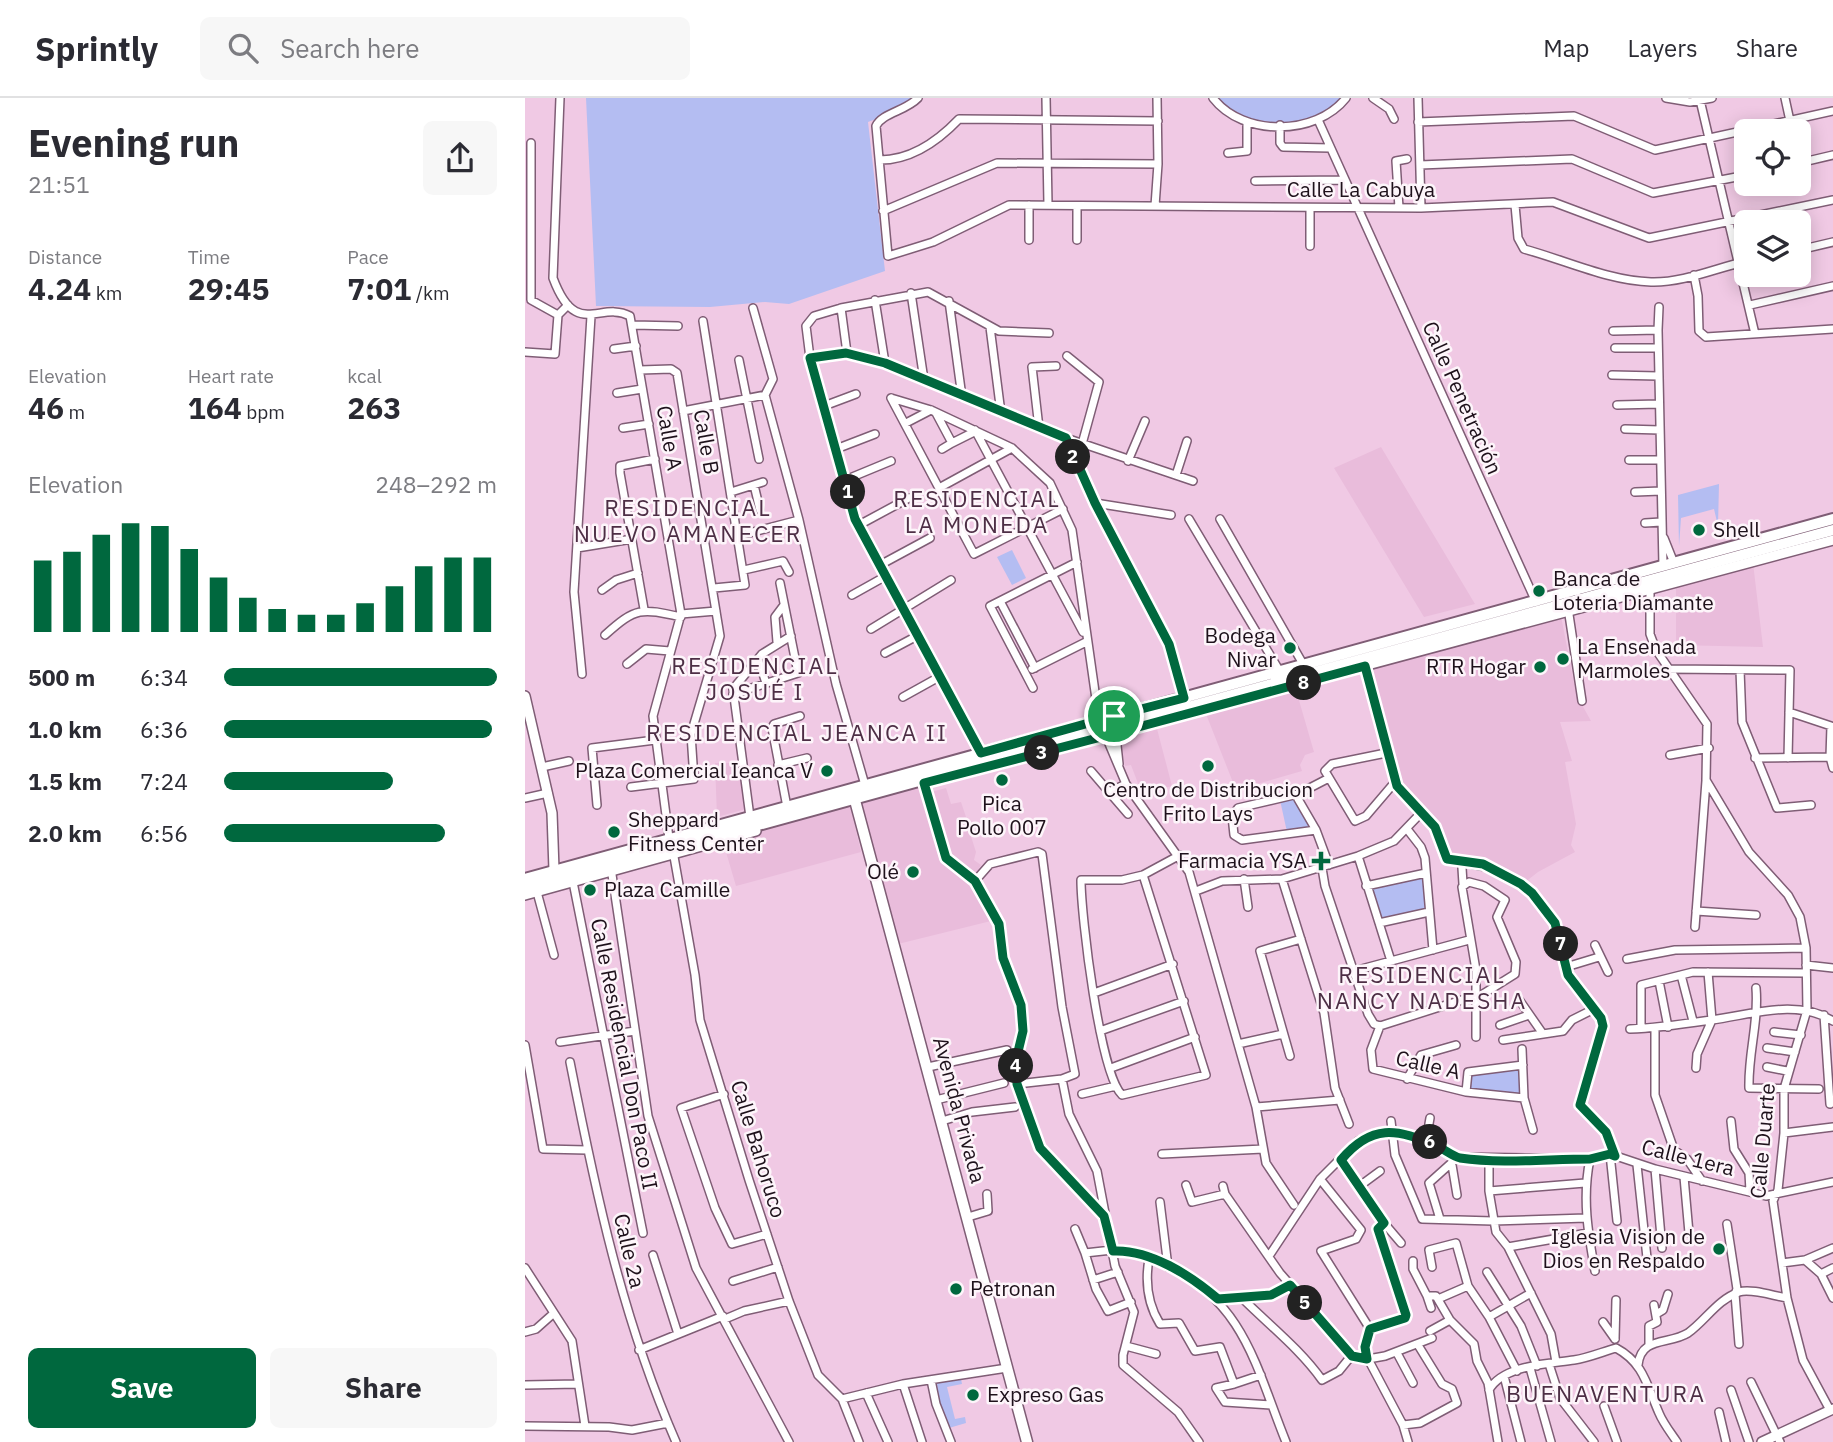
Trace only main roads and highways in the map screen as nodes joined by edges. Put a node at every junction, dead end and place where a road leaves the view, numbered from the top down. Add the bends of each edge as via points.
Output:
1 (1833, 519) edge
2 (1833, 530) edge
3 (1115, 725) junction
4 (1102, 729) junction
5 (853, 796) junction
6 (672, 847) junction
7 (525, 878) edge
8 (525, 890) edge
9 (1027, 1442) edge

1 - 3 main road via 1279,670 1184,698
2 - 3 main road via 1650,586
3 - 4 main road
4 - 5 main road
4 - 5 main road via 981,753 865,785
5 - 6 main road
5 - 6 main road via 750,817
5 - 9 main road, Avenida Privada
6 - 7 main road
6 - 8 main road via 611,869

